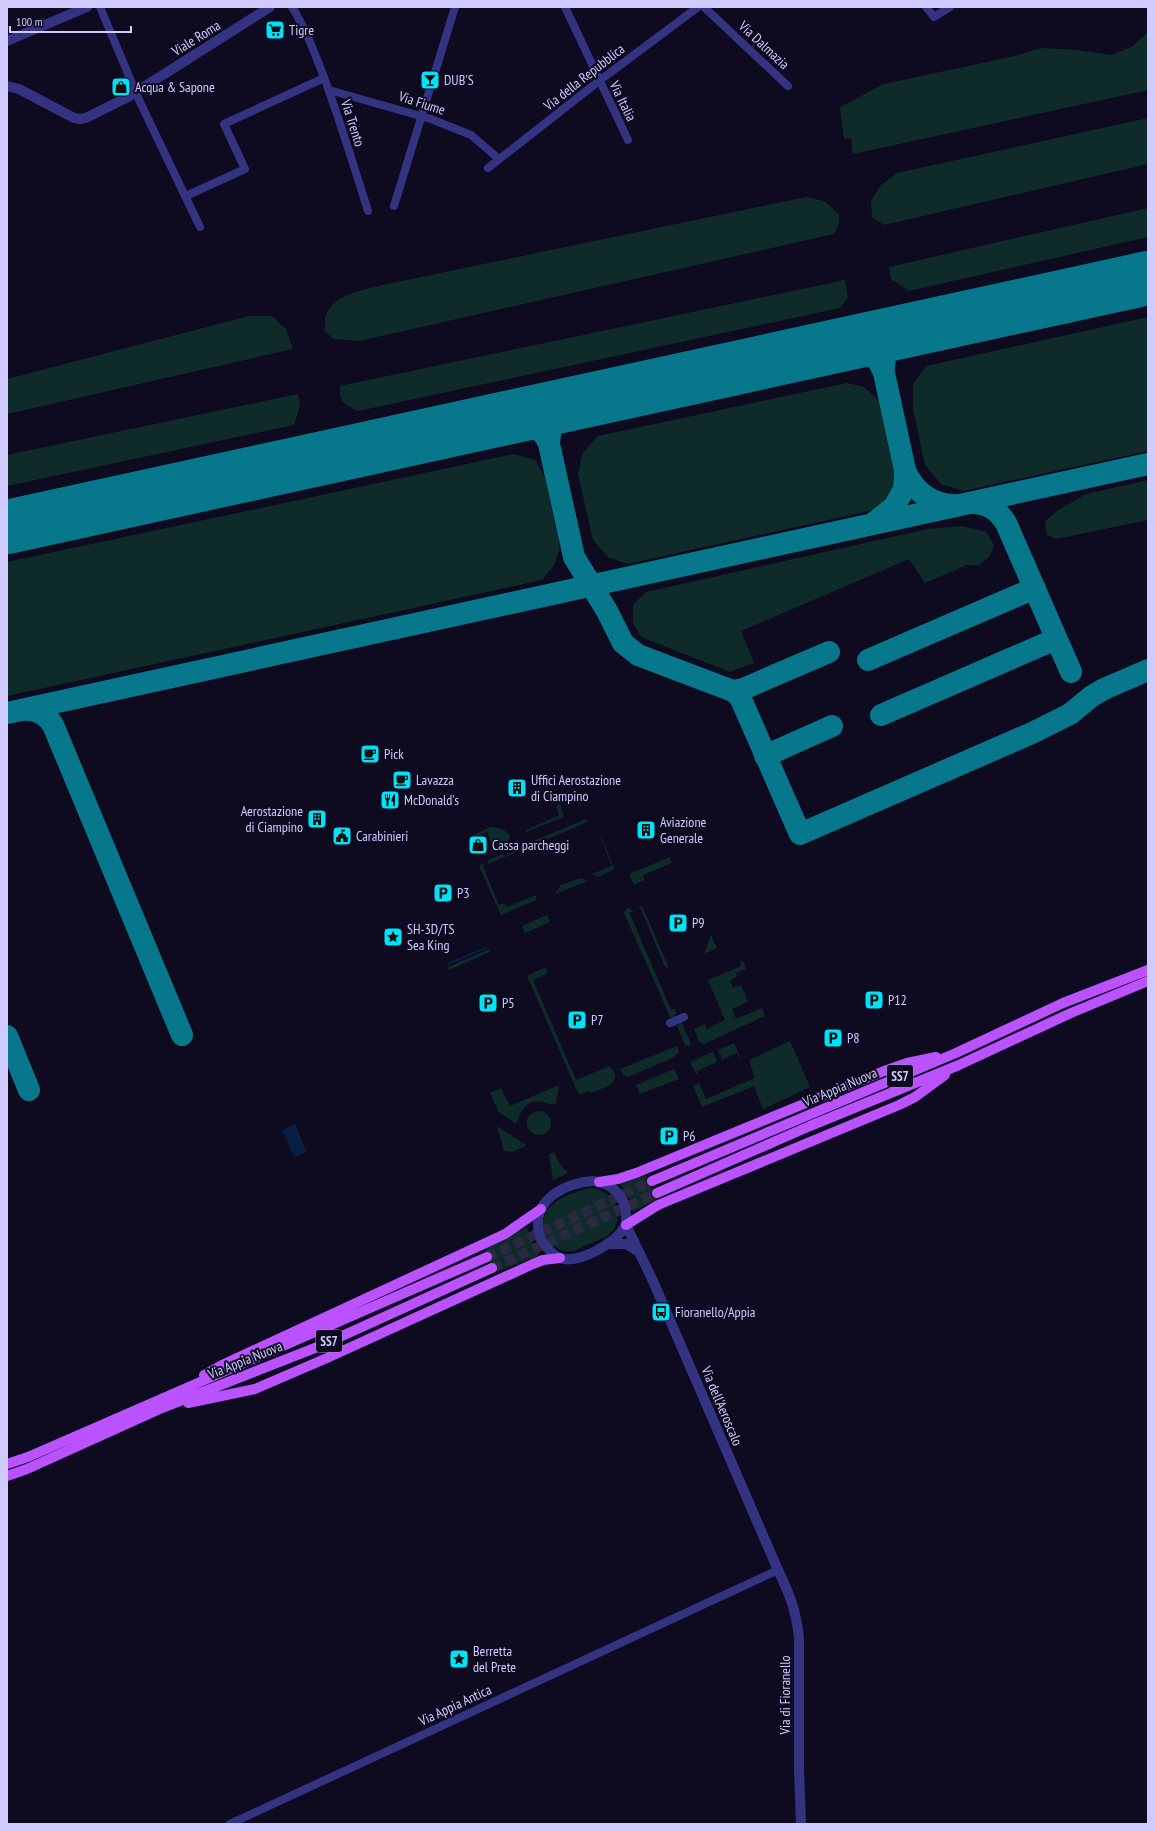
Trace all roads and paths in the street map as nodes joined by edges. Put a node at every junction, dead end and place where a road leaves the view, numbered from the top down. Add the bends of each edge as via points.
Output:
1 (87, 7) edge
2 (100, 7) edge
3 (270, 7) edge
4 (292, 7) edge
5 (455, 7) edge
6 (565, 7) edge
7 (698, 7) edge
8 (704, 7) edge
9 (926, 7) edge
10 (950, 7) edge
11 (7, 41) edge
12 (324, 78) junction
13 (599, 81) junction
14 (7, 86) edge
15 (788, 86) dead end
16 (329, 90) junction
17 (136, 92) junction
18 (423, 115) junction
19 (628, 140) dead end
20 (500, 159) junction
21 (488, 168) dead end
22 (186, 196) junction
23 (394, 206) dead end
24 (368, 211) dead end
25 (200, 227) dead end
26 (1148, 970) edge
27 (1148, 981) edge
28 (684, 1017) dead end
29 (670, 1023) dead end
30 (956, 1053) junction
31 (959, 1065) junction
32 (652, 1181) tunnel mouth
33 (600, 1182) junction
34 (657, 1193) tunnel mouth
35 (541, 1209) junction
36 (626, 1225) junction
37 (607, 1244) junction
38 (641, 1253) junction
39 (487, 1257) tunnel mouth
40 (560, 1258) junction
41 (492, 1268) tunnel mouth
42 (168, 1397) junction
43 (162, 1408) junction
44 (7, 1464) edge
45 (7, 1476) edge
46 (778, 1570) junction
47 (230, 1824) edge
48 (801, 1824) edge

1 - 11 street
2 - 17 street
3 - 17 street, Viale Roma
4 - 12 street, Via Trento via 304,26
5 - 18 street
6 - 13 street, Via Italia
7 - 13 street, Via della Repubblica
8 - 15 street, Via Dalmazia
9 - 10 street via 934,17
12 - 16 street, Via Trento
12 - 22 street via 224,124 245,169
13 - 19 street, Via Italia
13 - 20 street, Via della Repubblica
14 - 17 street, Viale Roma via 19,89 80,119
16 - 18 street, Via Fiume
16 - 24 street, Via Trento
17 - 22 street
18 - 20 street, Via Fiume via 471,135
18 - 23 street
20 - 21 street, Via della Repubblica
22 - 25 street
26 - 30 main road, Via Appia Nuova / SS7 via 1063,1003
27 - 31 main road, Via Appia Nuova / SS7
28 - 29 street
30 - 32 main road, Via Appia Nuova / SS7
30 - 33 main road via 891,1068 636,1173
31 - 34 main road, Via Appia Nuova / SS7
31 - 36 main road via 899,1106 658,1205
33 - 35 street via 581,1183 556,1193
33 - 36 street via 612,1187 622,1197 626,1210
35 - 40 street via 538,1220 540,1237 547,1248
35 - 42 main road via 505,1234 222,1365
36 - 37 street via 616,1238
36 - 38 street, Via dell'Aeroscalo
37 - 38 street via 626,1244
37 - 40 street via 578,1258
38 - 46 street, Via dell'Aeroscalo
39 - 42 main road, Via Appia Nuova / SS7
40 - 43 main road via 542,1260 255,1389
41 - 43 main road, Via Appia Nuova / SS7 via 320,1346
42 - 44 main road, Via Appia Nuova / SS7
43 - 45 main road, Via Appia Nuova / SS7
46 - 47 street, Via Appia Antica
46 - 48 street, Via di Fioranello via 792,1599 799,1638

